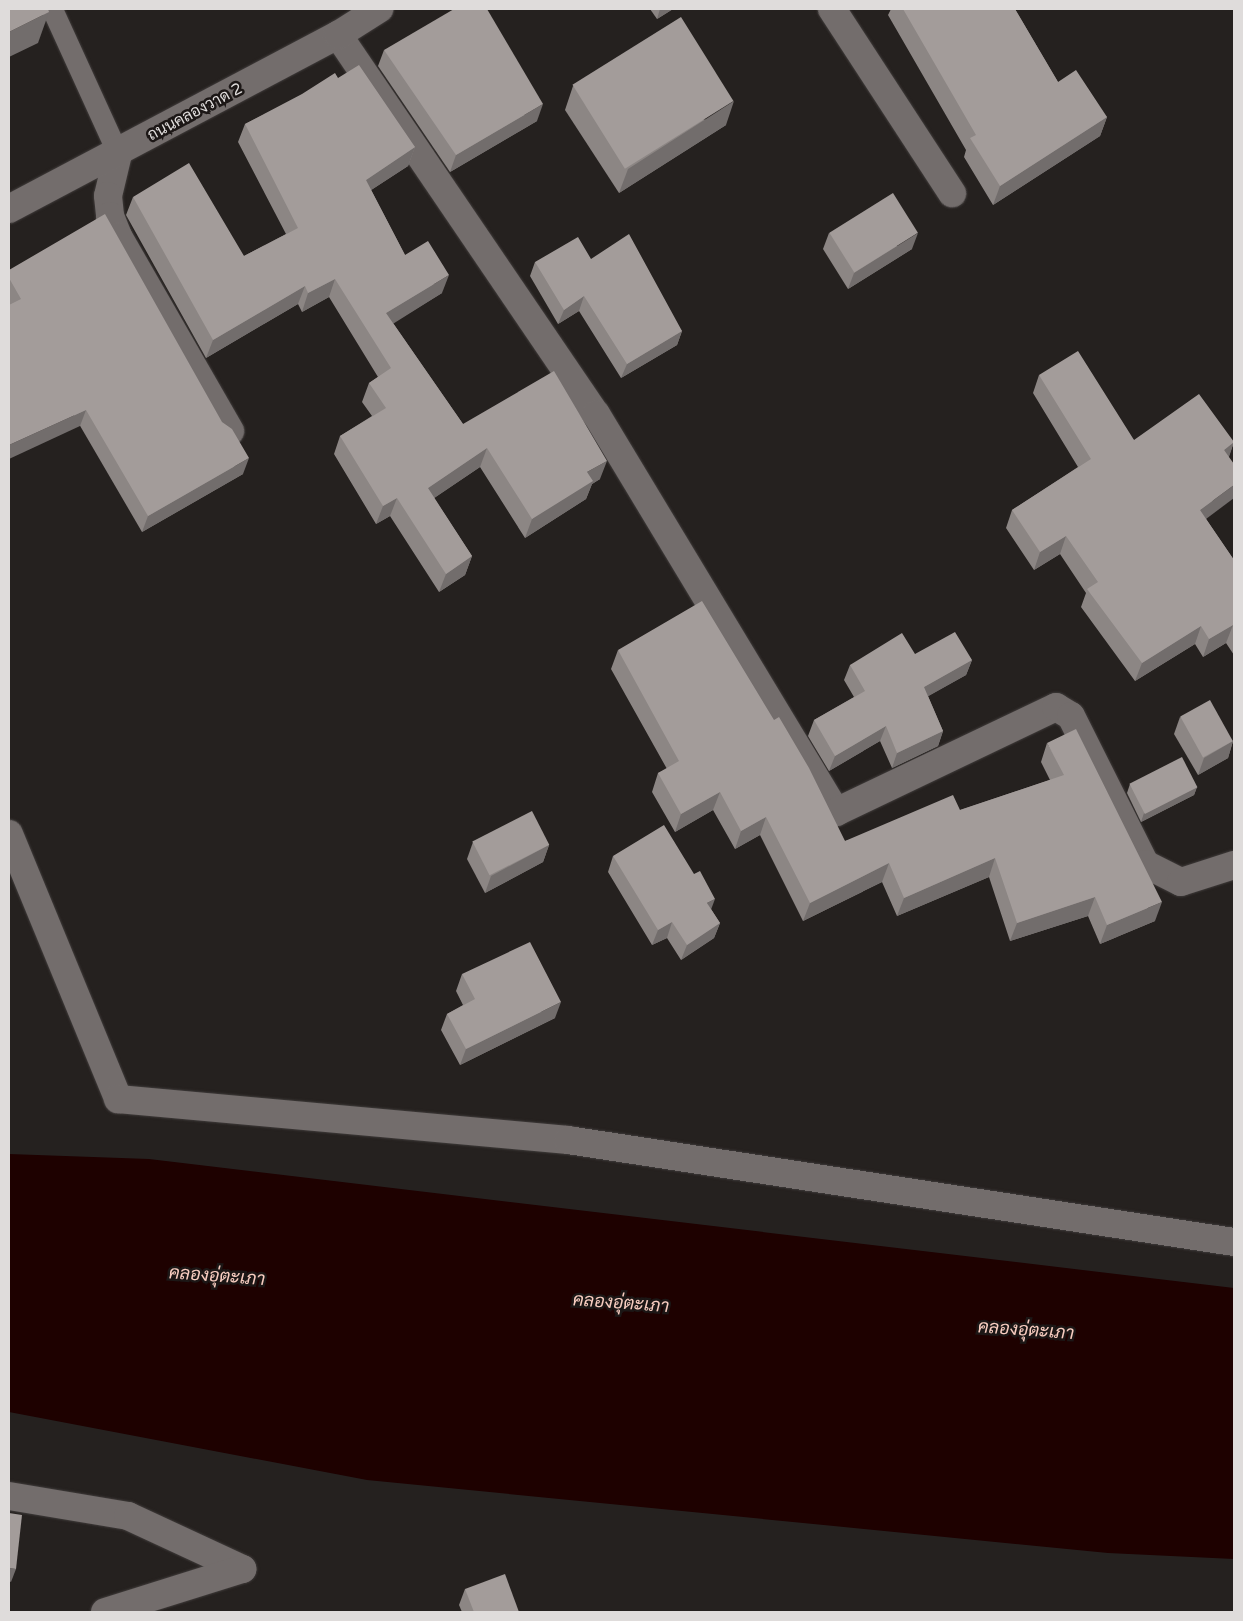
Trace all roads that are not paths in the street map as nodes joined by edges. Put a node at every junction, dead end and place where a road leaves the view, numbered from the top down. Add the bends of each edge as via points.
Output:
1 (52, 9) edge
2 (379, 9) edge
3 (832, 9) edge
4 (338, 35) junction
5 (118, 154) junction
6 (952, 193) dead end
7 (9, 209) edge
8 (230, 431) edge
9 (9, 834) edge
10 (1234, 865) edge
11 (1234, 1242) edge
12 (9, 1496) edge
13 (105, 1612) edge

1 - 5 lane
2 - 4 street, ถนนคลองวาด 2
3 - 6 street
4 - 5 street, ถนนคลองวาด 2
4 - 10 street via 596,414 836,812 1056,707 1071,716 1145,864 1180,882
5 - 7 street, ถนนคลองวาด 2
5 - 8 street via 108,196 110,216 118,236
9 - 11 street via 118,1099 568,1140
12 - 13 street via 128,1516 242,1569

